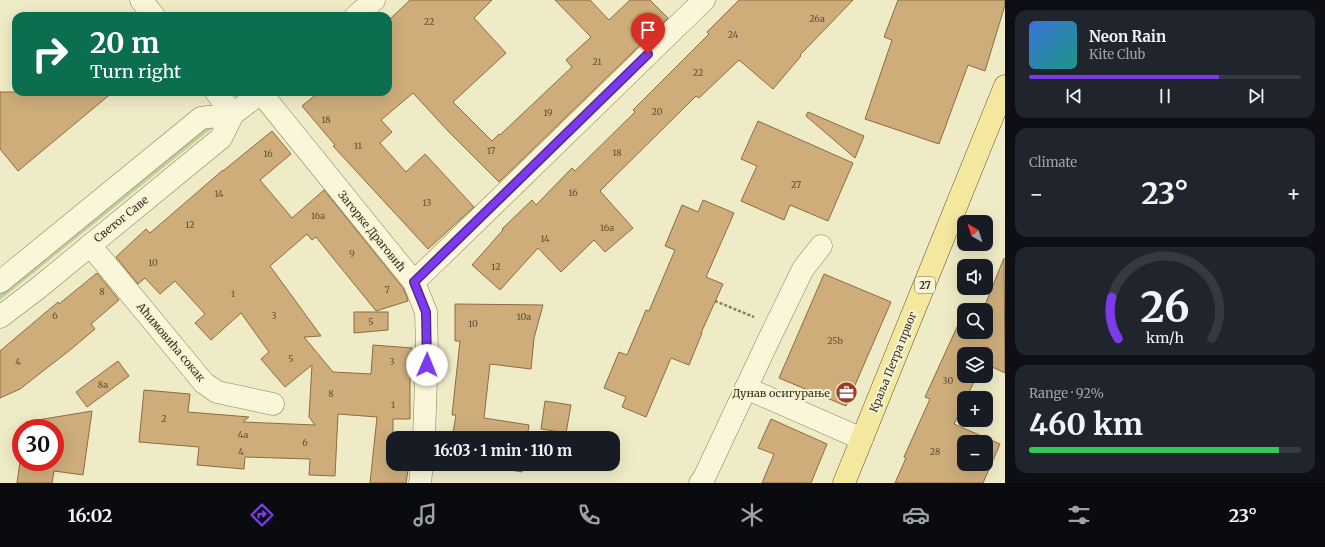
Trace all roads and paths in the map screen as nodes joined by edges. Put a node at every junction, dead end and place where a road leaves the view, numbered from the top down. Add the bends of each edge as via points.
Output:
1 (141, 0) edge
2 (374, 0) edge
3 (704, 0) edge
4 (151, 12) edge
5 (360, 12) edge
6 (1005, 86) edge
7 (219, 96) edge
8 (257, 96) edge
9 (265, 96) edge
10 (233, 114) junction
11 (90, 245) junction
12 (821, 246) dead end
13 (0, 282) edge
14 (414, 282) junction
15 (716, 301) dead end
16 (0, 317) edge
17 (775, 326) junction
18 (746, 388) junction
19 (273, 404) dead end
20 (424, 431) edge
21 (862, 439) junction
22 (421, 471) edge
23 (420, 483) edge
24 (700, 483) edge
25 (844, 483) edge

1 - 4 street
2 - 5 street
3 - 14 street
6 - 21 main road, Краља Петра првог / 27
7 - 10 street
8 - 10 street, Светог Саве
9 - 14 street, Загорке Драговић
10 - 11 street, Светог Саве via 221,138
10 - 13 street, Светог Саве via 202,118
11 - 16 street, Светог Саве
11 - 19 street, Аћимовића сокак via 204,383 217,392
12 - 17 street via 803,269
14 - 20 street, Загорке Драговић via 426,312
15 - 17 path
17 - 18 street
18 - 21 street
18 - 24 street
21 - 25 main road, Краља Петра првог / 27
22 - 23 street

